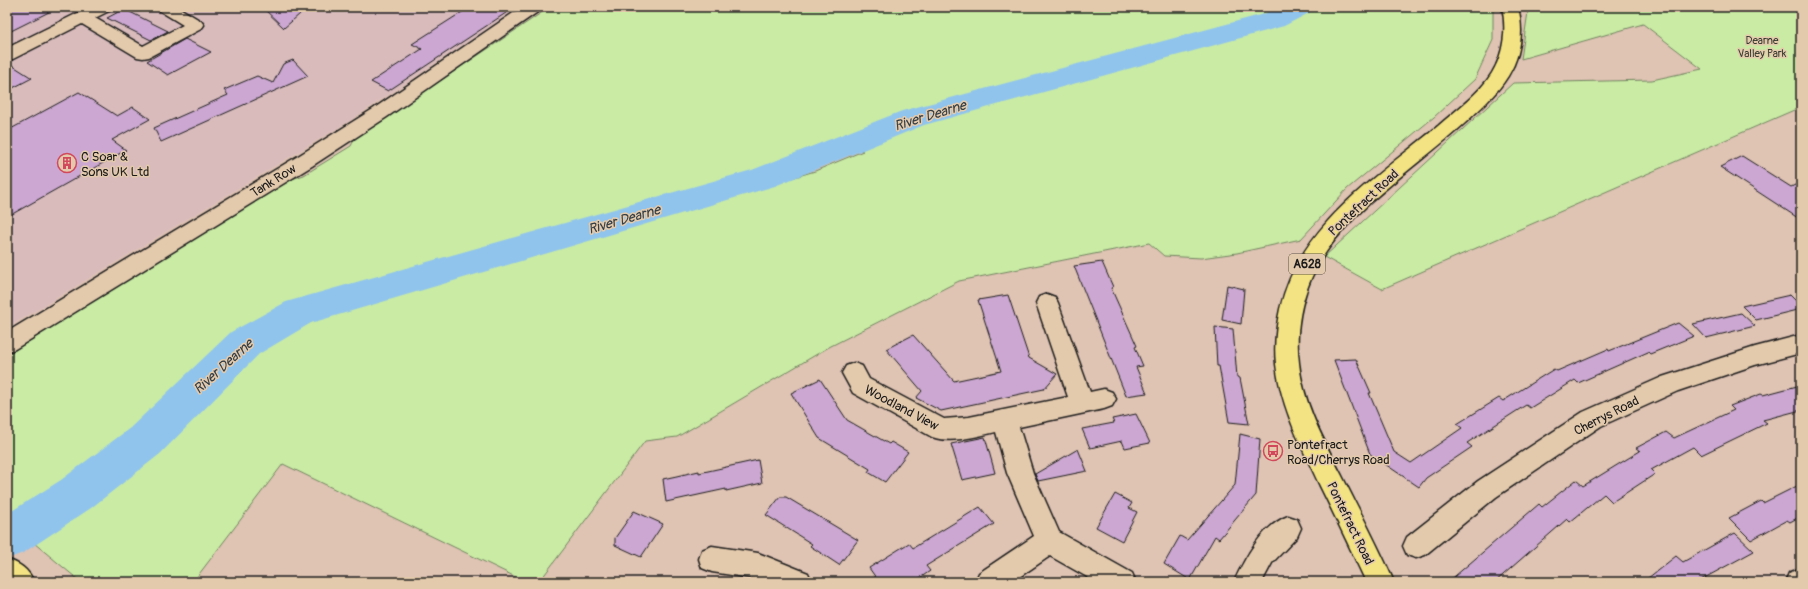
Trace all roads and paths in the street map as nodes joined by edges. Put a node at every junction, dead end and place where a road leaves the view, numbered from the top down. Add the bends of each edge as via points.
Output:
1 (103, 7) edge
2 (166, 7) edge
3 (533, 7) edge
4 (1510, 7) edge
5 (83, 18) junction
6 (7, 55) edge
7 (1047, 303) dead end
8 (7, 343) edge
9 (1801, 344) edge
10 (854, 373) dead end
11 (1005, 420) junction
12 (1288, 528) dead end
13 (1049, 540) junction
14 (1416, 546) dead end
15 (712, 559) dead end
16 (798, 582) edge
17 (989, 582) edge
18 (1122, 582) edge
19 (1248, 582) edge
20 (1380, 582) edge

1 - 5 street
2 - 5 street via 195,25 143,53
3 - 8 street, Tank Row via 348,133
4 - 20 highway, Pontefract Road / A628 via 1512,40 1506,62 1498,77 1475,103 1337,223 1309,260 1288,318 1287,360 1298,408
5 - 6 street
7 - 11 street, Woodland View via 1093,401
9 - 14 street, Cherrys Road via 1670,384 1592,419 1487,489
10 - 11 street, Woodland View via 861,386 941,430
11 - 13 street via 1020,473
12 - 19 street via 1263,554
13 - 17 street
13 - 18 street
15 - 16 street via 758,566

